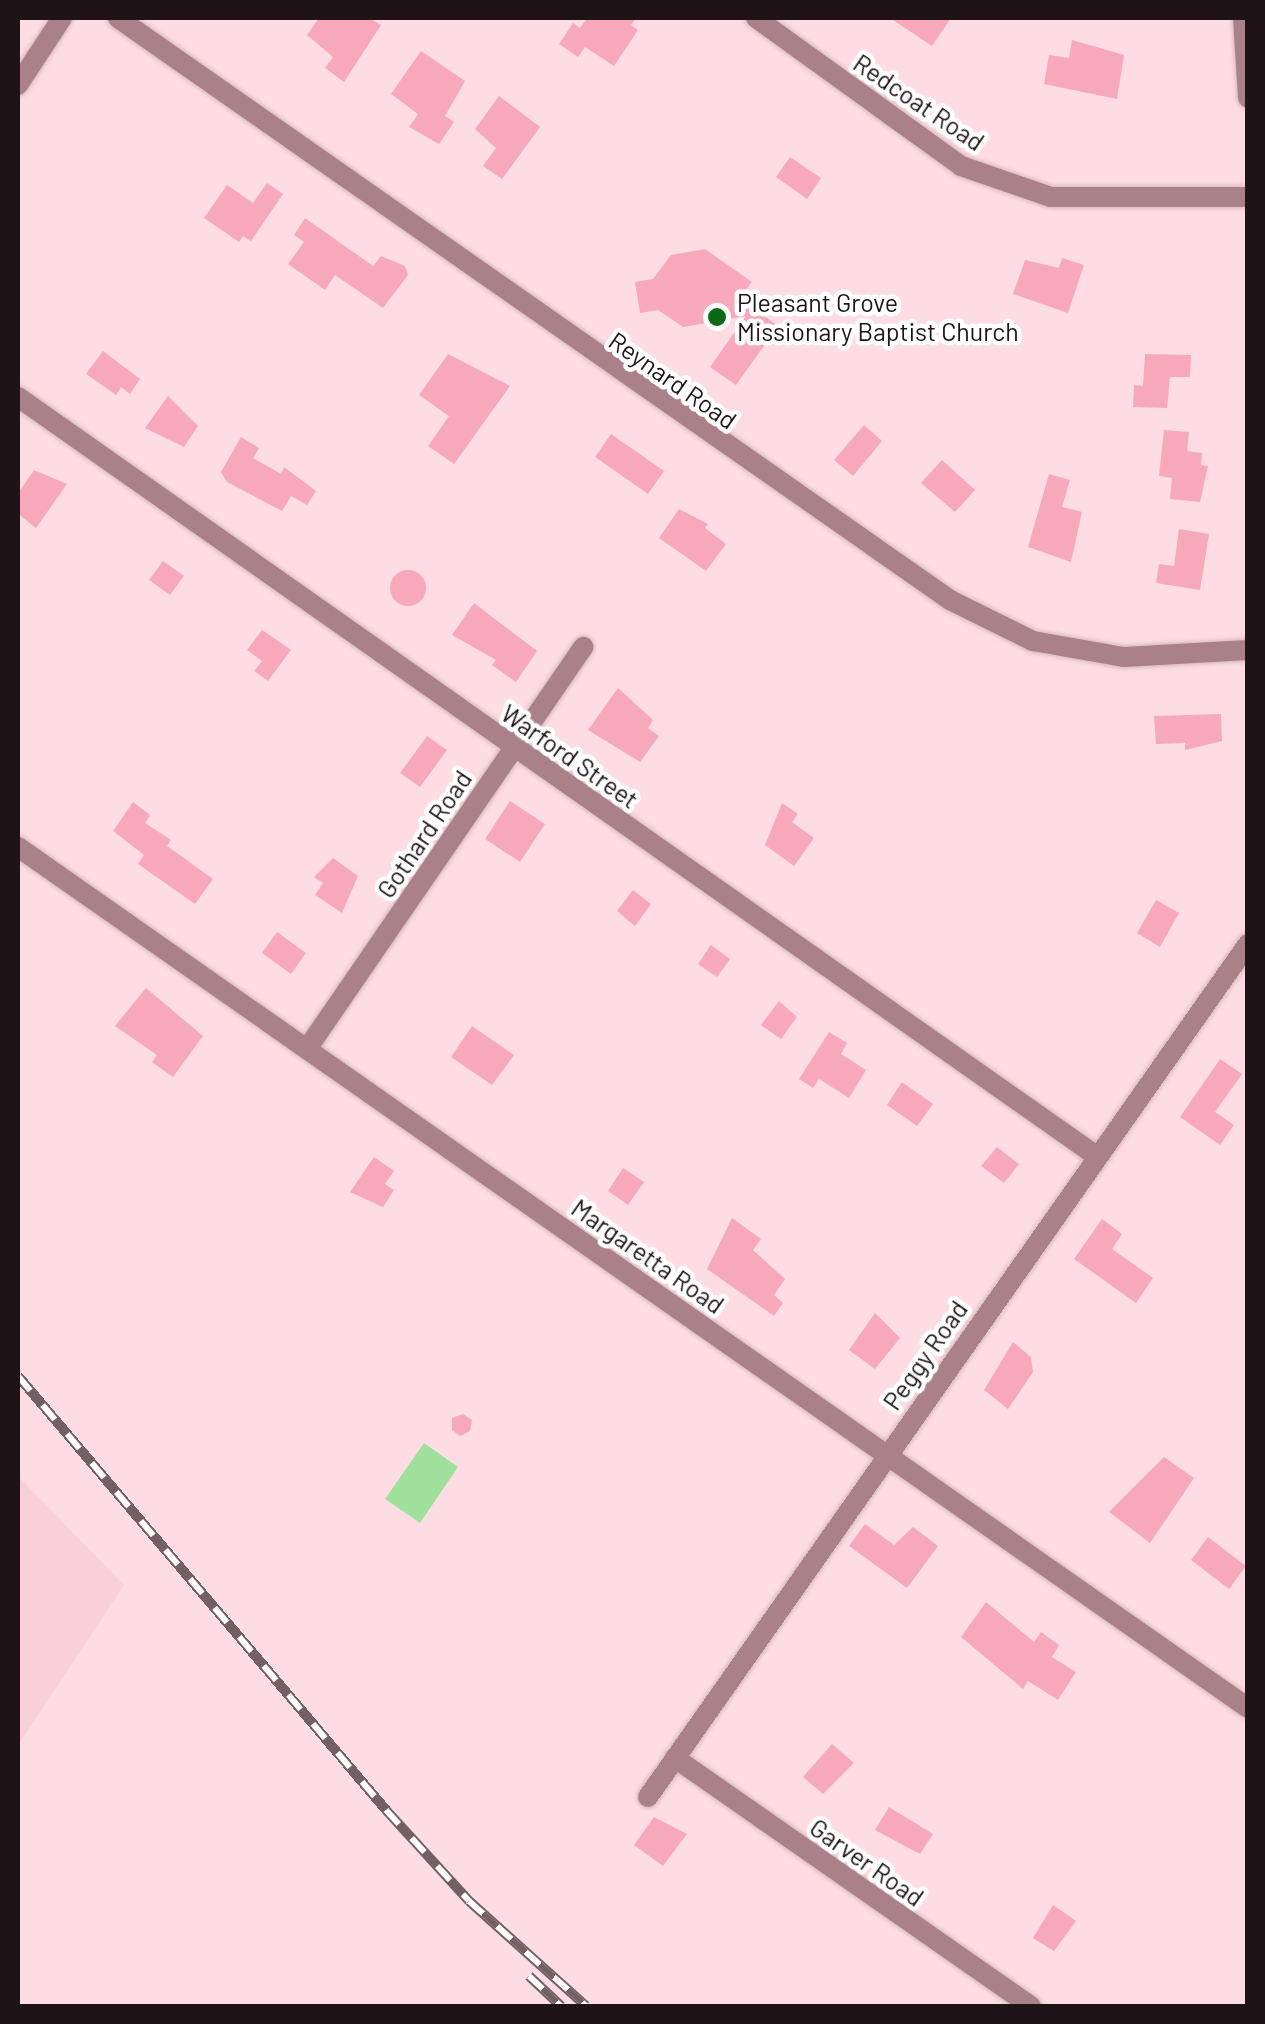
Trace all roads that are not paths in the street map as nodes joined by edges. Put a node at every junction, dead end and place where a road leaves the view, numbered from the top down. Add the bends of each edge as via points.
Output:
1 (62, 18) edge
2 (118, 18) edge
3 (756, 18) edge
4 (1243, 18) edge
5 (18, 85) edge
6 (1248, 98) edge
7 (1248, 197) edge
8 (18, 397) edge
9 (584, 648) dead end
10 (1248, 650) edge
11 (513, 747) junction
12 (18, 847) edge
13 (1248, 944) edge
14 (307, 1049) junction
15 (1095, 1155) junction
16 (887, 1452) junction
17 (1248, 1708) edge
18 (675, 1758) junction
19 (648, 1797) dead end
20 (1031, 2006) edge

1 - 5 street
2 - 10 street, Reynard Road via 950,600 1033,642 1124,657
3 - 7 street, Redcoat Road via 961,166 1051,197
4 - 6 street
8 - 11 street, Warford Street
9 - 11 street, Gothard Road
11 - 14 street, Gothard Road
11 - 15 street, Warford Street
12 - 14 street, Margaretta Road
13 - 15 street, Peggy Road
14 - 16 street, Margaretta Road
15 - 16 street, Peggy Road
16 - 17 street, Margaretta Road
16 - 18 street, Peggy Road
18 - 19 street, Peggy Road
18 - 20 street, Garver Road

